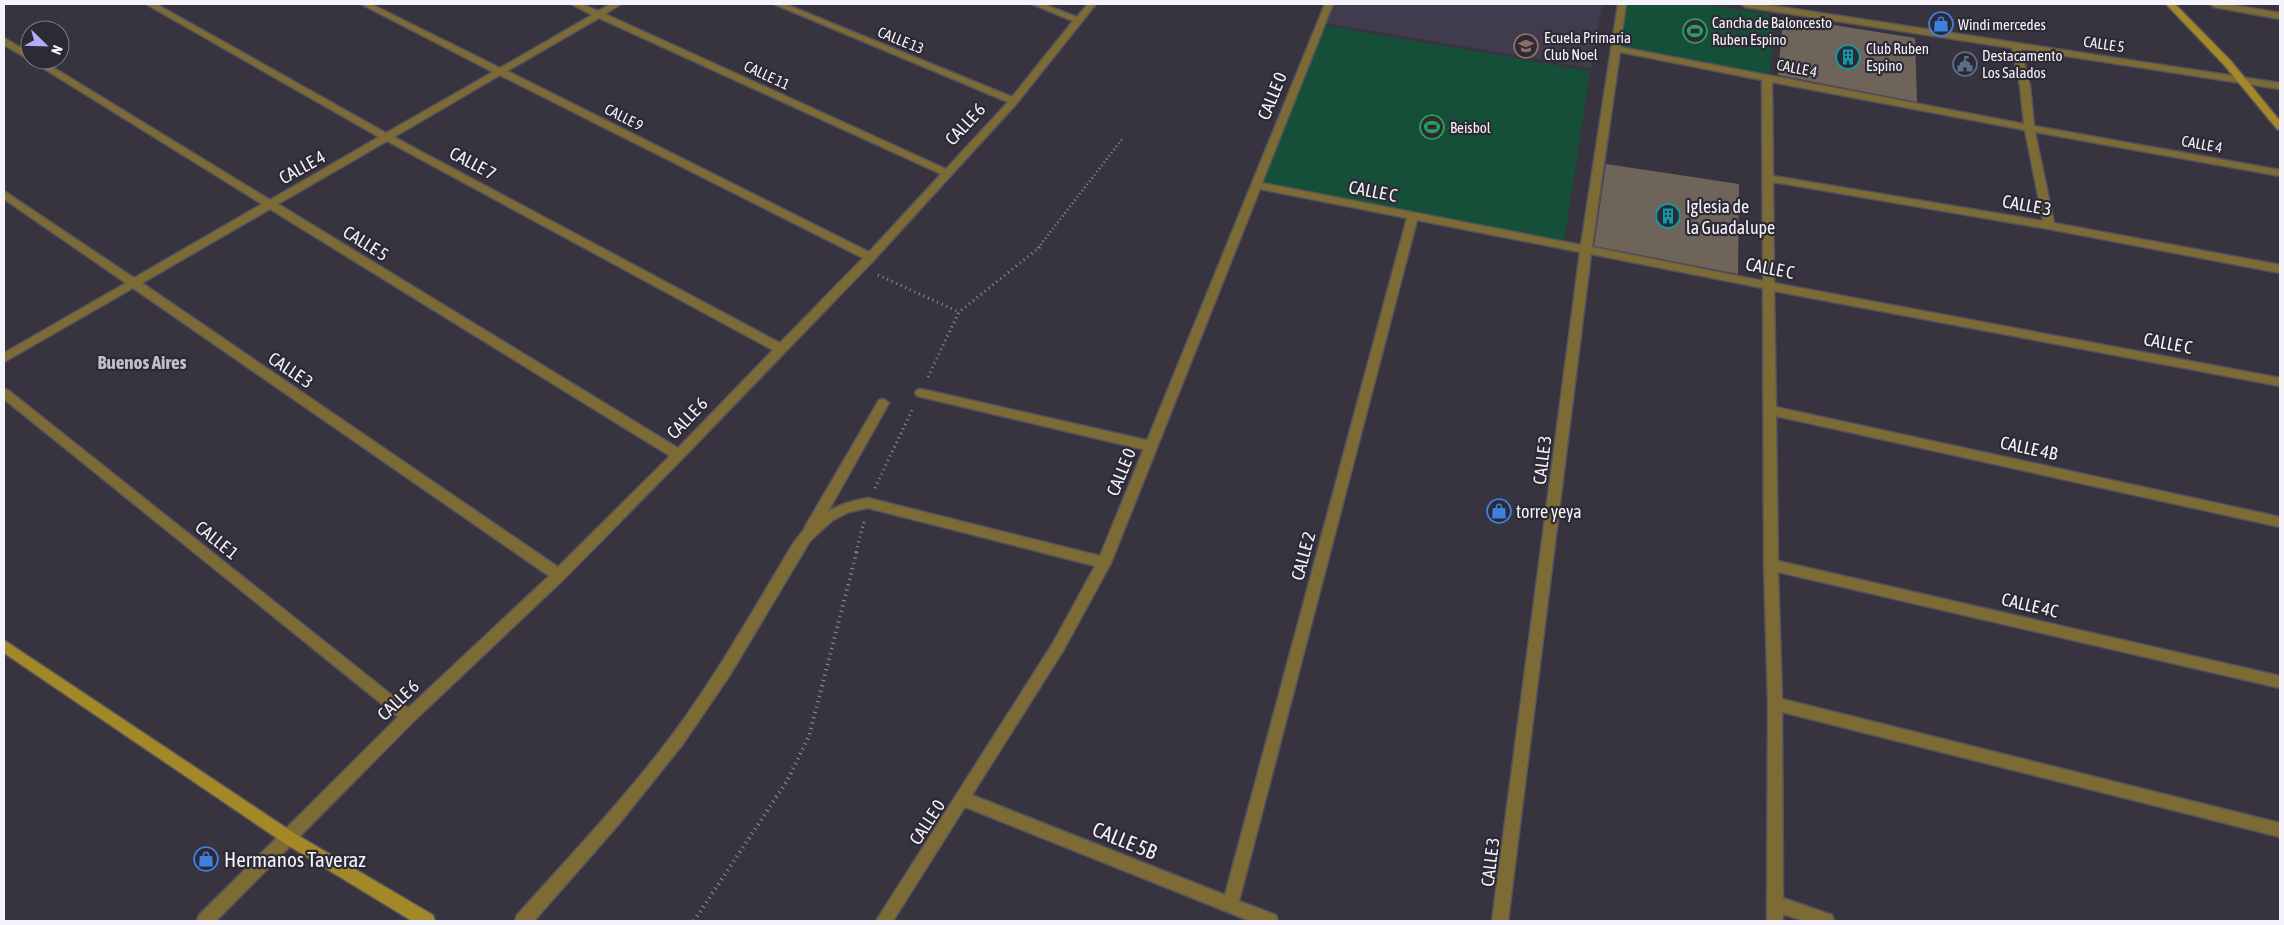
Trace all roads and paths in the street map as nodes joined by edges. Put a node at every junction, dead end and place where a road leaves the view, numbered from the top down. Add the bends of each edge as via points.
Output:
1 (150, 4) edge
2 (365, 4) edge
3 (575, 4) edge
4 (617, 4) edge
5 (778, 4) edge
6 (1036, 4) edge
7 (1092, 4) edge
8 (1329, 4) edge
9 (1622, 4) edge
10 (1744, 4) edge
11 (2170, 4) edge
12 (2214, 4) edge
13 (598, 14) junction
14 (2280, 16) edge
15 (1078, 20) junction
16 (4, 41) edge
17 (2016, 46) junction
18 (1617, 49) junction
19 (20, 51) edge
20 (51, 70) edge
21 (500, 72) junction
22 (1767, 77) junction
23 (2244, 80) junction
24 (2280, 86) edge
25 (1014, 101) junction
26 (2280, 127) edge
27 (2030, 128) junction
28 (388, 138) junction
29 (1123, 138) dead end
30 (946, 173) junction
31 (2280, 173) edge
32 (1768, 178) junction
33 (1254, 185) junction
34 (4, 194) edge
35 (270, 204) junction
36 (1413, 217) junction
37 (2049, 226) junction
38 (1586, 249) junction
39 (866, 261) junction
40 (2280, 269) edge
41 (133, 283) junction
42 (1770, 286) junction
43 (781, 349) junction
44 (4, 358) edge
45 (2280, 382) edge
46 (4, 393) edge
47 (920, 393) dead end
48 (883, 403) dead end
49 (1770, 410) junction
50 (1150, 446) junction
51 (679, 455) junction
52 (868, 503) junction
53 (2280, 522) edge
54 (811, 529) junction
55 (1104, 563) junction
56 (1771, 564) junction
57 (558, 575) junction
58 (4, 646) edge
59 (2280, 682) edge
60 (1775, 704) junction
61 (408, 717) junction
62 (963, 799) junction
63 (2280, 830) edge
64 (289, 838) junction
65 (1775, 903) junction
66 (1230, 905) junction
67 (205, 921) edge
68 (427, 921) edge
69 (523, 921) edge
70 (694, 921) edge
71 (884, 921) edge
72 (1270, 921) edge
73 (1500, 921) edge
74 (1775, 921) edge
75 (1826, 921) edge

1 - 28 street, CALLE 7
2 - 21 street, CALLE 9
3 - 13 street, CALLE 11
4 - 13 street, CALLE 4
5 - 25 street, CALLE 13
6 - 15 street
7 - 15 street, CALLE 6
8 - 33 street, CALLE 0
9 - 18 street, CALLE 3
10 - 17 street, CALLE 5
11 - 23 street
12 - 14 street
13 - 21 street, CALLE 4
13 - 30 street, CALLE 11
15 - 25 street, CALLE 6
16 - 19 street
17 - 23 street, CALLE 5
17 - 27 street
18 - 22 street, CALLE 4
18 - 38 street, CALLE 3
20 - 35 street, CALLE 5
21 - 28 street, CALLE 4
21 - 39 street, CALLE 9
22 - 27 street, CALLE 4
22 - 32 street
23 - 24 street, CALLE 5
23 - 26 street
25 - 30 street, CALLE 6
27 - 31 street, CALLE 4
27 - 37 street
28 - 35 street, CALLE 4
28 - 43 street, CALLE 7
29 - 39 path via 1042,244 959,312 891,283
30 - 39 street, CALLE 6
32 - 37 street, CALLE 3
32 - 42 street
33 - 36 street, CALLE C
33 - 50 street, CALLE 0
34 - 41 street, CALLE 3
35 - 41 street, CALLE 4
35 - 51 street, CALLE 5
36 - 38 street, CALLE C
36 - 66 street, CALLE 2
37 - 40 street, CALLE 3
38 - 42 street, CALLE C
38 - 73 street, CALLE 3
39 - 43 street, CALLE 6
41 - 44 street, CALLE 4
41 - 57 street, CALLE 3
42 - 45 street, CALLE C
42 - 49 street
43 - 51 street, CALLE 6
46 - 61 street, CALLE 1
47 - 50 street
48 - 54 street
49 - 53 street, CALLE 4B
49 - 56 street
50 - 55 street, CALLE 0
51 - 57 street, CALLE 6
52 - 54 street via 840,509
52 - 55 street
52 - 70 path via 809,736 787,781
54 - 69 street via 697,713 616,816
55 - 62 street, CALLE 0 via 1058,647
56 - 59 street, CALLE 4C
56 - 60 street
57 - 61 street, CALLE 6
58 - 64 street
60 - 63 street
60 - 65 street
61 - 64 street, CALLE 6
62 - 66 street, CALLE 5B
62 - 71 street, CALLE 0
64 - 67 street, CALLE 6
64 - 68 street
65 - 74 street
65 - 75 street
66 - 72 street, CALLE 5B

